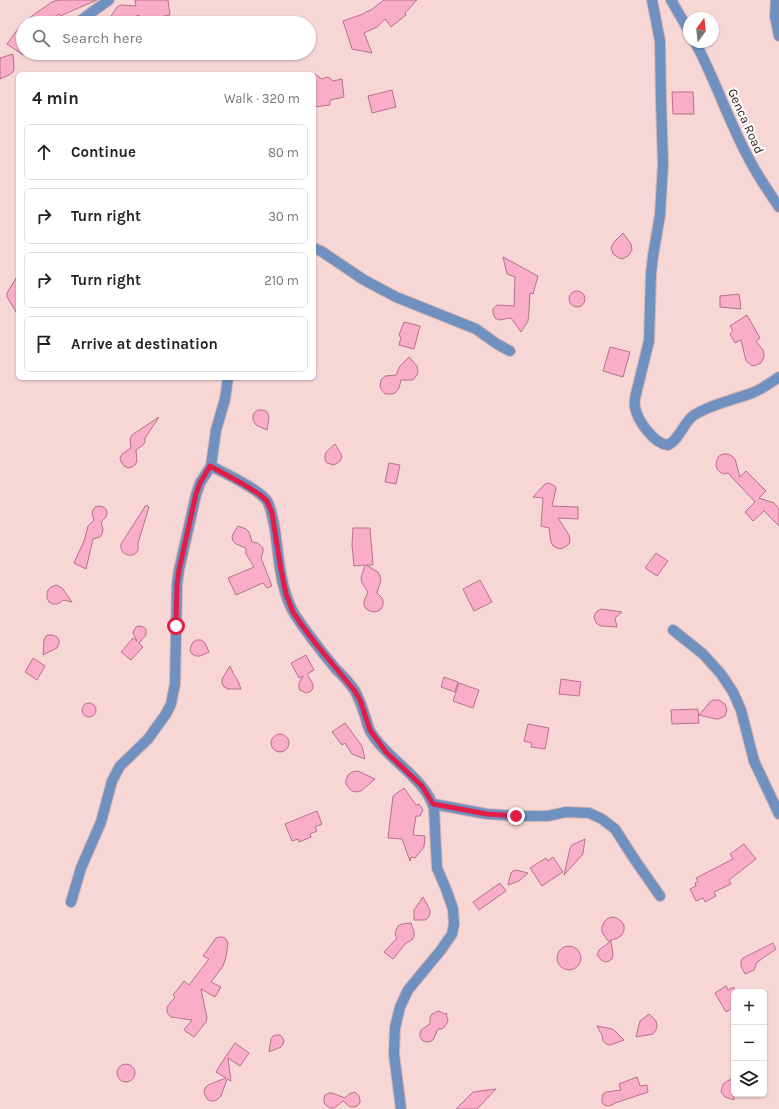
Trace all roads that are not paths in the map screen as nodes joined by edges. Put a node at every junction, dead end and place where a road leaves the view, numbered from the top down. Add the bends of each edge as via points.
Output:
1 (109, 0) edge
2 (652, 0) edge
3 (671, 0) edge
4 (776, 0) edge
5 (87, 16) edge
6 (683, 21) edge
7 (779, 36) edge
8 (698, 48) edge
9 (779, 206) edge
10 (316, 249) edge
11 (510, 351) dead end
12 (779, 377) edge
13 (228, 380) edge
14 (210, 466) junction
15 (673, 630) dead end
16 (433, 804) junction
17 (779, 814) edge
18 (660, 896) dead end
19 (71, 902) dead end
20 (400, 1108) edge

1 - 5 street
2 - 12 street via 660,41 663,164 660,215 651,274 649,336 635,408 649,433 660,443 668,445 694,415 712,406 753,393
3 - 6 street
4 - 7 street via 775,16
8 - 9 street, Genca Road via 747,156
10 - 11 street via 370,284 476,329
13 - 14 street
14 - 16 street via 267,501 272,513 286,594 293,612 354,690 370,730 386,752 422,786
14 - 19 street via 196,494 179,570 171,704 148,739 120,766 112,781 101,822 81,868
15 - 17 street via 702,654 721,674 733,692 741,710 754,761
16 - 18 street via 487,814 516,816 589,813 615,829
16 - 20 street via 437,868 453,910 454,924 452,934 408,990 400,1007 395,1028 394,1054

